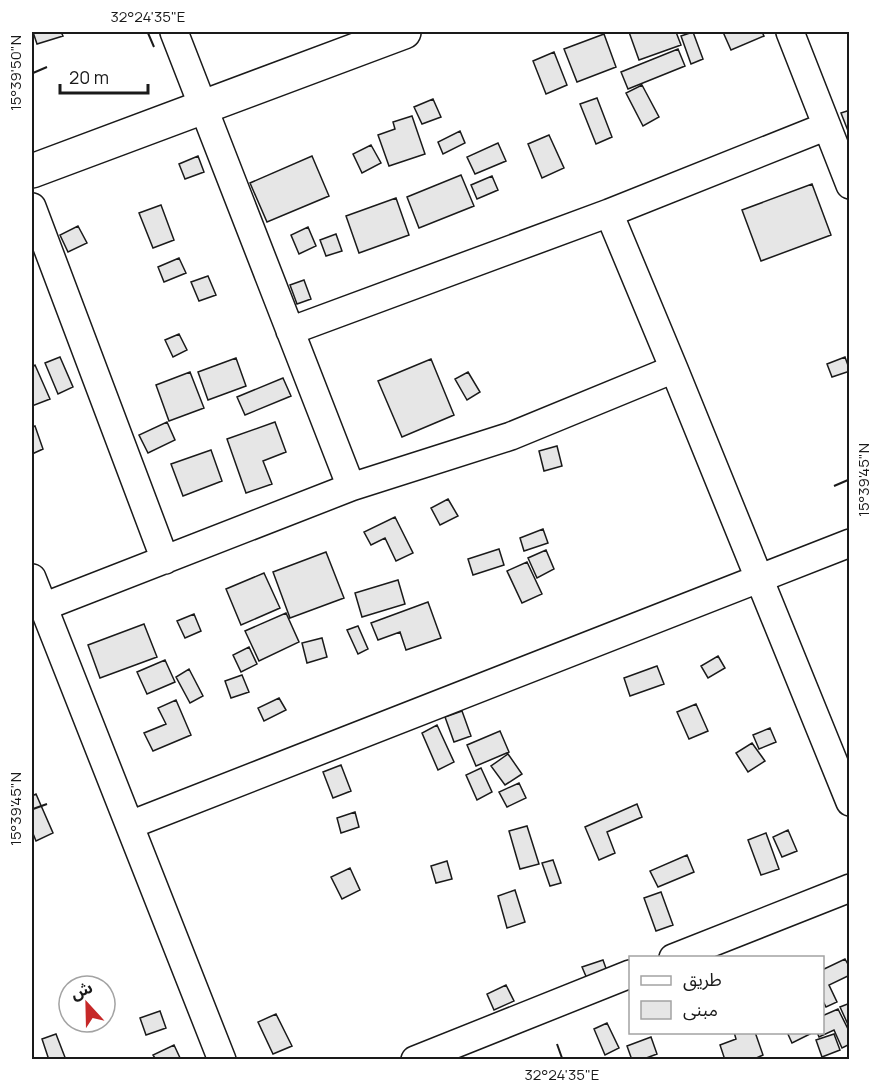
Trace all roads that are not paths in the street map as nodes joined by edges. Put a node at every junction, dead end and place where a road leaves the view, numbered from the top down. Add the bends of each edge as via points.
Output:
1 (174, 32) edge
2 (404, 32) edge
3 (790, 32) edge
4 (203, 107) junction
5 (827, 126) junction
6 (32, 171) edge
7 (849, 185) edge
8 (32, 207) edge
9 (609, 213) junction
10 (290, 331) junction
11 (674, 369) junction
12 (351, 487) junction
13 (849, 543) edge
14 (165, 560) junction
15 (759, 579) junction
16 (35, 588) edge
17 (849, 802) edge
18 (129, 825) junction
19 (849, 888) edge
20 (676, 956) edge
21 (629, 974) edge
22 (222, 1059) edge
23 (415, 1059) edge

1 - 4 street
2 - 4 street
3 - 5 street
4 - 6 street
4 - 10 street
5 - 7 street
5 - 9 street
8 - 14 street
9 - 10 street
9 - 11 street
10 - 12 street
11 - 12 street via 511,436
11 - 15 street
12 - 14 street
13 - 15 street
14 - 16 street
15 - 17 street
15 - 18 street
16 - 18 street
18 - 22 street
19 - 20 street
21 - 23 street

